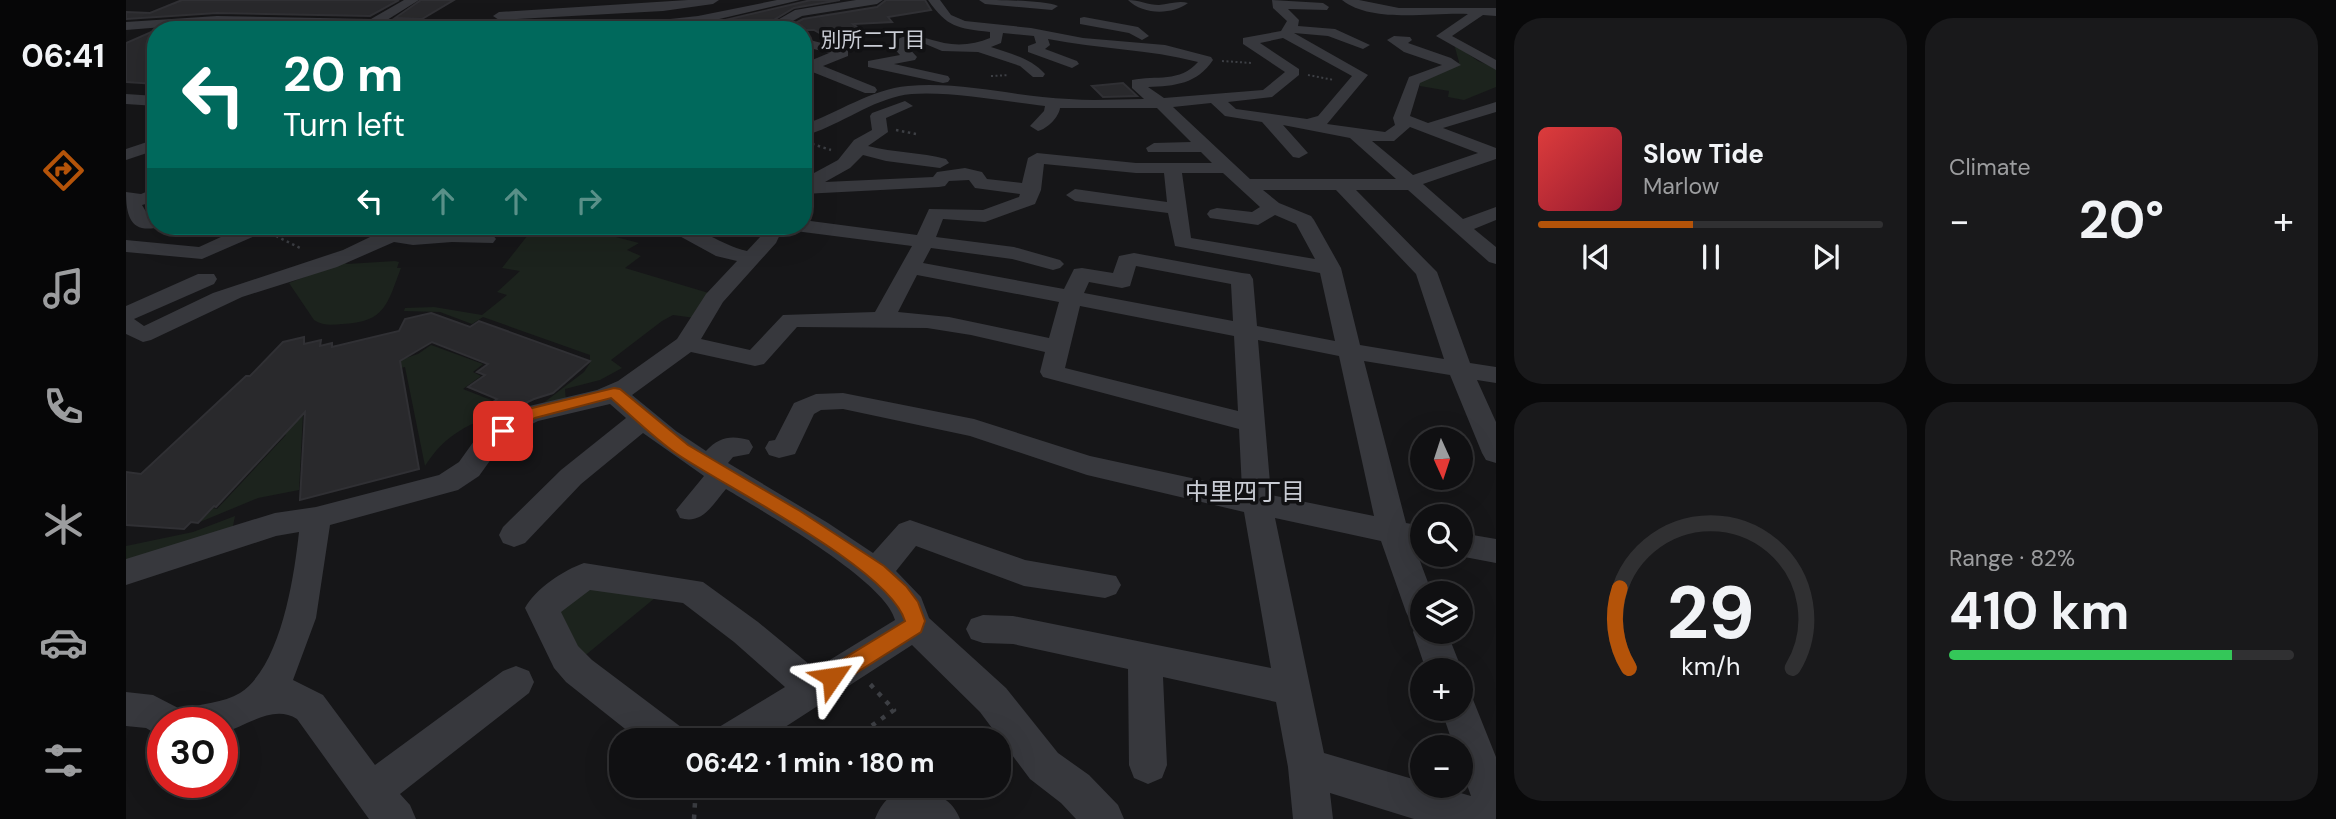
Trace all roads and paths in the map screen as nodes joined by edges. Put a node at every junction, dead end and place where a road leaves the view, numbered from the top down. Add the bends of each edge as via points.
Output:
1 (412, 0) edge
2 (578, 0) edge
3 (713, 0) edge
4 (794, 0) edge
5 (877, 0) edge
6 (934, 0) edge
7 (985, 0) edge
8 (1134, 0) edge
9 (773, 2) edge
10 (1016, 2) edge
11 (1278, 2) edge
12 (1182, 3) dead end
13 (860, 5) junction
14 (1355, 5) edge
15 (301, 6) dead end
16 (1052, 6) dead end
17 (663, 7) junction
18 (1322, 7) dead end
19 (619, 8) junction
20 (150, 10) dead end
21 (1382, 11) junction
22 (495, 12) junction
23 (1496, 12) edge
24 (799, 13) junction
25 (1478, 13) junction
26 (276, 18) junction
27 (1496, 19) edge
28 (824, 20) dead end
29 (866, 20) dead end
30 (166, 21) joint
31 (310, 21) edge
32 (375, 21) edge
33 (490, 21) edge
34 (626, 21) edge
35 (691, 21) joint
36 (784, 21) edge
37 (812, 21) edge
38 (1084, 21) dead end
39 (1343, 22) dead end
40 (147, 23) edge
41 (962, 24) junction
42 (126, 26) edge
43 (942, 27) dead end
44 (1290, 28) junction
45 (147, 29) edge
46 (997, 29) junction
47 (1040, 34) junction
48 (126, 37) edge
49 (1086, 42) junction
50 (812, 45) edge
51 (1363, 45) dead end
52 (1143, 47) junction
53 (985, 51) junction
54 (1055, 58) junction
55 (1493, 61) edge
56 (1206, 62) junction
57 (1278, 62) junction
58 (961, 63) dead end
59 (873, 64) junction
60 (1072, 64) dead end
61 (812, 65) edge
62 (1454, 65) joint
63 (812, 67) edge
64 (1299, 73) junction
65 (1038, 74) dead end
66 (837, 77) junction
67 (1354, 84) junction
68 (870, 90) dead end
69 (958, 92) junction
70 (1000, 96) junction
71 (126, 99) edge
72 (1215, 99) junction
73 (147, 100) edge
74 (1053, 103) junction
75 (1161, 103) junction
76 (1496, 107) edge
77 (1401, 118) junction
78 (1268, 119) junction
79 (1307, 124) junction
80 (1038, 126) dead end
81 (812, 128) edge
82 (1428, 128) junction
83 (1355, 134) junction
84 (147, 147) edge
85 (1205, 147) junction
86 (856, 148) junction
87 (1154, 148) dead end
88 (1299, 153) dead end
89 (1496, 153) edge
90 (126, 155) edge
91 (940, 163) dead end
92 (1227, 168) junction
93 (1172, 170) junction
94 (812, 182) edge
95 (1245, 184) junction
96 (1412, 184) junction
97 (1341, 185) junction
98 (812, 186) edge
99 (1032, 190) junction
100 (1075, 195) dead end
101 (147, 198) edge
102 (126, 200) edge
103 (1178, 209) junction
104 (1278, 209) junction
105 (1496, 213) edge
106 (1217, 214) dead end
107 (147, 223) edge
108 (812, 227) edge
109 (1461, 227) junction
110 (241, 235) edge
111 (274, 235) edge
112 (390, 235) edge
113 (404, 235) edge
114 (449, 235) edge
115 (449, 235) edge
116 (692, 235) edge
117 (771, 235) edge
118 (486, 239) dead end
119 (924, 242) junction
120 (126, 246) edge
121 (302, 249) joint
122 (751, 258) junction
123 (1496, 258) edge
124 (326, 262) junction
125 (1053, 264) dead end
126 (911, 267) junction
127 (1330, 268) junction
128 (206, 279) dead end
129 (1071, 297) junction
130 (126, 314) edge
131 (883, 319) junction
132 (1245, 330) junction
133 (132, 334) edge
134 (686, 344) junction
135 (1058, 348) junction
136 (1351, 351) junction
137 (1460, 369) junction
138 (1496, 375) edge
139 (614, 393) junction
140 (643, 419) junction
141 (1252, 423) junction
142 (782, 447) dead end
143 (1496, 453) edge
144 (723, 463) junction
145 (1257, 504) junction
146 (691, 510) dead end
147 (316, 518) junction
148 (514, 535) dead end
149 (1408, 535) edge
150 (1473, 547) edge
151 (1496, 551) edge
152 (877, 571) junction
153 (126, 572) edge
154 (1417, 581) edge
155 (1105, 585) dead end
156 (919, 623) junction
157 (983, 629) dead end
158 (1145, 659) junction
159 (852, 664) junction
160 (516, 682) dead end
161 (813, 689) junction
162 (1292, 689) junction
163 (263, 696) junction
164 (126, 709) edge
165 (238, 710) edge
166 (147, 711) edge
167 (1463, 721) edge
168 (653, 728) edge
169 (751, 728) edge
170 (868, 728) edge
171 (1148, 765) dead end
172 (1307, 767) junction
173 (695, 798) edge
174 (384, 805) edge
175 (1496, 810) edge
176 (1105, 816) edge
177 (694, 819) edge
178 (895, 819) edge
179 (940, 819) edge
180 (1312, 819) edge
181 (1480, 819) edge

1 - 32 street
2 - 22 street
3 - 17 street
4 - 9 street
5 - 13 street
6 - 41 street via 947,18
7 - 10 street
8 - 12 street via 1157,9
9 - 24 street
9 - 35 street
10 - 16 street
11 - 18 street
11 - 44 street
13 - 24 street
13 - 29 street
14 - 21 street
15 - 26 street
17 - 19 street
17 - 35 street
19 - 22 street
19 - 34 street
20 - 30 street via 190,10
21 - 25 street
21 - 62 street via 1371,19 1405,40 1394,40
22 - 33 street
23 - 25 street
24 - 36 street
25 - 27 street
25 - 55 street via 1443,36
26 - 30 street
26 - 31 street
28 - 37 street
38 - 52 street via 1133,30 1143,37
39 - 44 street
40 - 42 street
41 - 43 street
41 - 46 street
44 - 51 street via 1330,32
44 - 57 street via 1248,41
44 - 67 street via 1361,75
45 - 48 street
46 - 47 street
46 - 53 street via 996,40
47 - 49 street
47 - 54 street via 1043,45 1033,49
49 - 52 street
49 - 54 street via 1084,47
50 - 61 street via 843,53
52 - 56 street via 1166,57
53 - 58 street
53 - 59 street via 901,41 898,45 910,57
53 - 65 street via 1025,63
54 - 60 street
56 - 57 path
56 - 75 street via 1185,79 1137,83
57 - 64 street
59 - 66 street
59 - 70 street
62 - 77 street via 1414,80
63 - 66 street
64 - 67 path
64 - 72 street via 1267,94
66 - 68 street
67 - 79 street via 1324,120
69 - 70 street
69 - 81 street via 897,91
69 - 86 street via 950,101 885,112 877,118 880,132
70 - 74 street
71 - 73 street
72 - 75 street
72 - 78 street via 1231,113
74 - 75 street
74 - 80 street via 1052,112
75 - 85 street
76 - 82 street
77 - 82 street
77 - 83 street via 1403,126 1388,137
78 - 79 street
78 - 88 street
79 - 83 street
82 - 89 street
83 - 96 street
84 - 90 street
85 - 87 street
85 - 92 street
86 - 91 street
86 - 94 street via 837,169
89 - 96 street
92 - 93 street
92 - 95 street
93 - 99 street via 1037,158
93 - 103 street
95 - 97 street
95 - 104 street
96 - 97 street
96 - 109 street
97 - 137 street via 1426,272
98 - 99 street via 939,182 943,176 965,173 976,176 981,184
99 - 119 street via 1028,200 985,216 936,213
100 - 103 street
101 - 102 street
102 - 107 street
103 - 127 street via 1182,243
104 - 106 street via 1262,212 1258,219
104 - 127 street via 1304,219
105 - 109 street
108 - 119 street
109 - 123 street
110 - 120 street via 202,253
111 - 121 path
112 - 124 street
113 - 115 street via 410,241
114 - 118 street
116 - 122 street via 723,252
117 - 122 street
119 - 125 street via 1014,253
119 - 126 street
121 - 124 street
122 - 134 street via 714,299
124 - 133 street
126 - 129 street
126 - 131 street
127 - 136 street
128 - 130 street
129 - 132 street
129 - 132 street via 1082,274 1122,281 1126,260 1134,259 1242,279
129 - 135 street
131 - 134 street via 791,320 755,359
131 - 135 street via 968,327
132 - 136 street
132 - 141 street
134 - 139 street
135 - 141 street via 1052,372
136 - 137 street
136 - 149 street
137 - 138 street
137 - 143 street
139 - 140 street
139 - 147 street via 530,414 484,448 469,469 449,483
140 - 144 street
140 - 148 street via 570,477
141 - 145 street
142 - 145 street via 803,409 816,402 843,401 974,428 1087,465
144 - 146 street
144 - 152 street
145 - 149 street
145 - 162 street
147 - 153 street via 275,524
147 - 163 street via 308,587 299,618 270,691
149 - 154 street
150 - 151 street
152 - 155 street via 910,531 1024,573
152 - 156 street via 899,591
156 - 159 street
156 - 176 street via 993,700 1044,766
157 - 158 street via 1013,630
158 - 162 street
158 - 171 street
159 - 161 street
159 - 170 path via 894,710
160 - 174 street
161 - 168 street via 691,591 584,576 542,608 562,650 579,671
161 - 169 street
162 - 172 street
163 - 165 street
163 - 174 street via 294,697 310,706
164 - 166 street
167 - 175 street
172 - 180 street
172 - 181 street
173 - 177 path
178 - 179 street via 907,807

